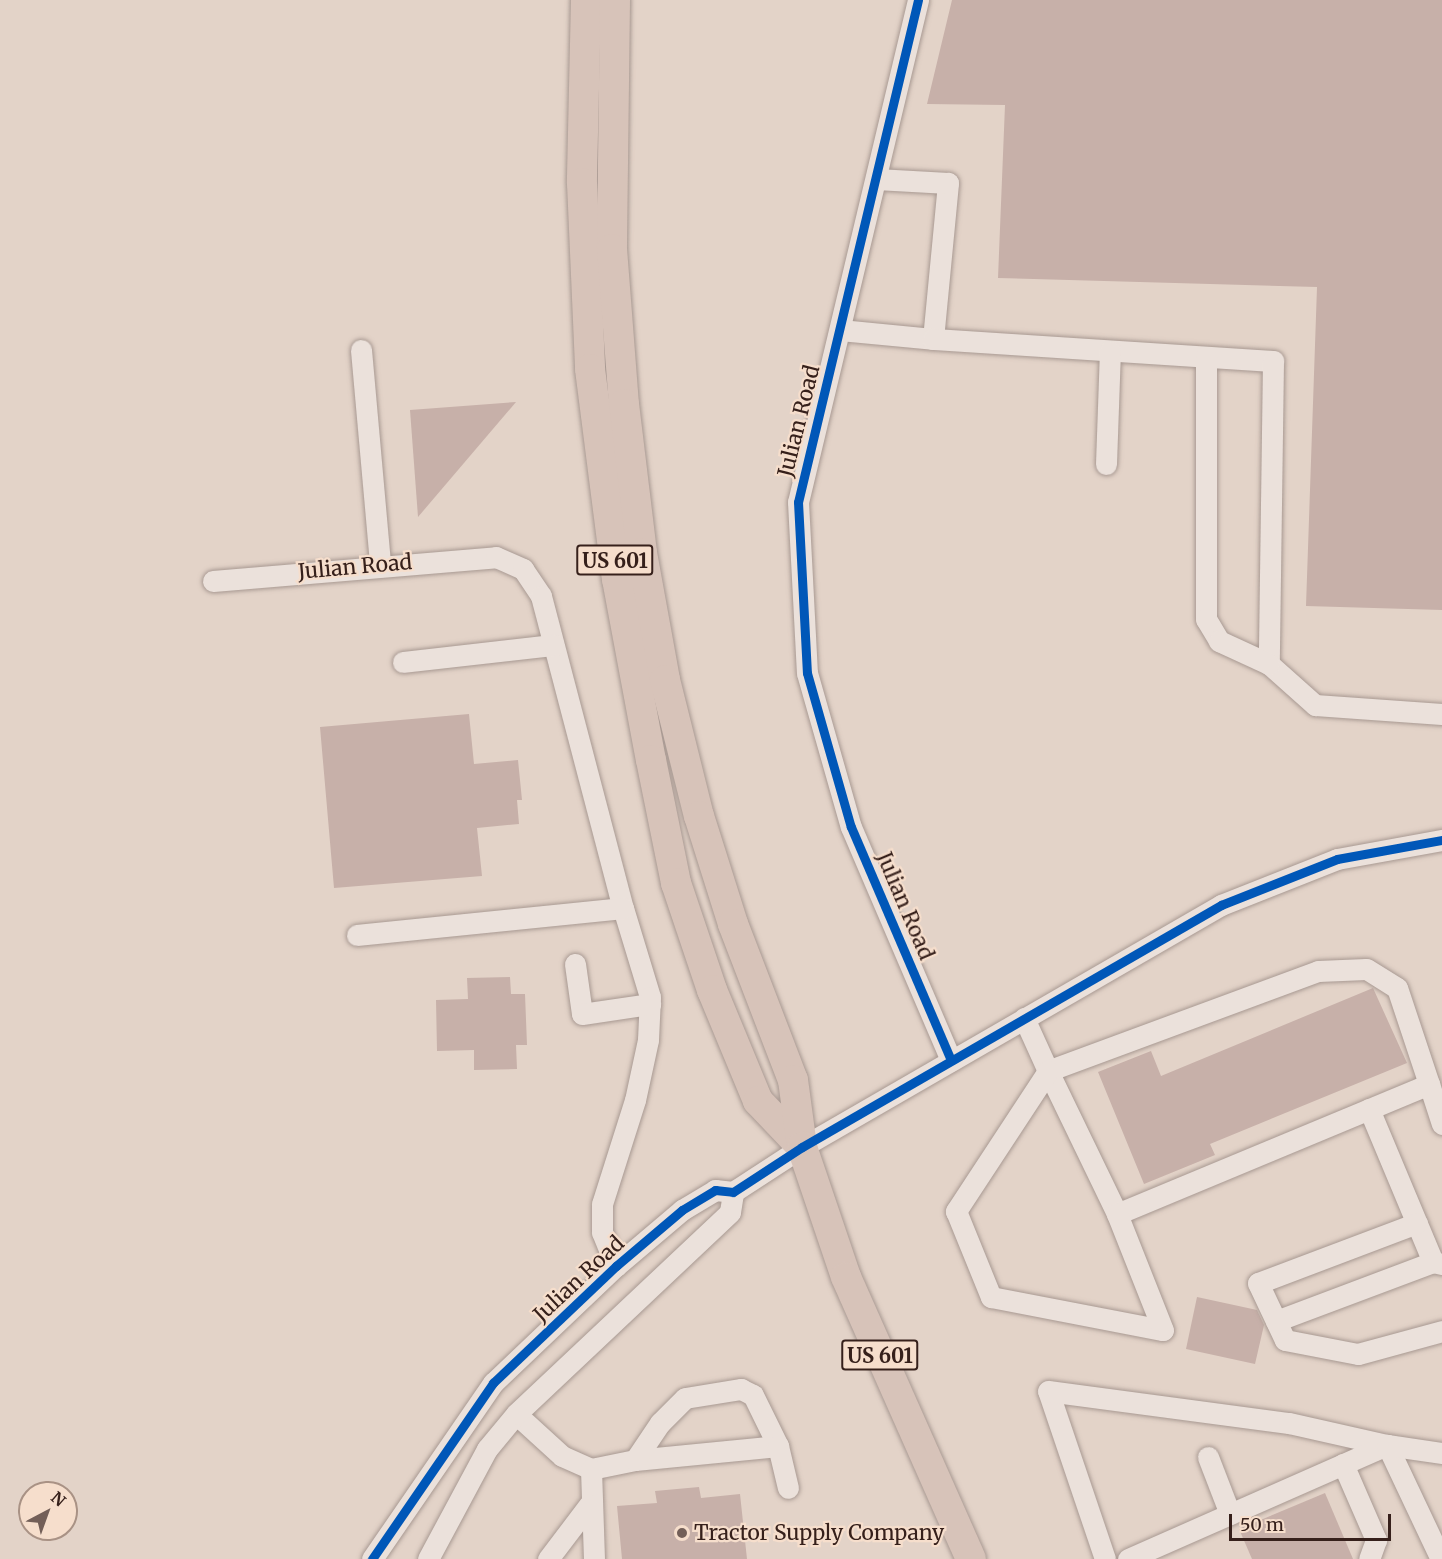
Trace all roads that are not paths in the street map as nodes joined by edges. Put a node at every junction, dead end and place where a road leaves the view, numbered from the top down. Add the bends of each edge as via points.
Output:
1 (584, 0) edge
2 (615, 0) edge
3 (918, 0) edge
4 (876, 179) junction
5 (840, 330) junction
6 (933, 339) junction
7 (360, 350) dead end
8 (1110, 351) junction
9 (1206, 357) junction
10 (1106, 464) dead end
11 (380, 564) junction
12 (213, 581) dead end
13 (553, 645) junction
14 (403, 662) dead end
15 (1269, 664) junction
16 (1442, 714) edge
17 (1442, 840) edge
18 (623, 908) junction
19 (357, 935) dead end
20 (575, 964) dead end
21 (650, 1004) junction
22 (1024, 1018) junction
23 (951, 1060) junction
24 (1048, 1071) junction
25 (1429, 1084) junction
26 (1369, 1109) junction
27 (1442, 1124) edge
28 (802, 1147) junction
29 (733, 1192) junction
30 (1117, 1214) junction
31 (1417, 1223) junction
32 (1437, 1263) edge
33 (616, 1266) junction
34 (1276, 1321) junction
35 (1442, 1331) edge
36 (516, 1414) junction
37 (1387, 1445) junction
38 (778, 1446) junction
39 (1442, 1453) edge
40 (1208, 1457) dead end
41 (634, 1460) junction
42 (1343, 1464) junction
43 (591, 1469) junction
44 (788, 1488) dead end
45 (589, 1505) junction
46 (1230, 1514) junction
47 (1440, 1551) edge
48 (372, 1559) edge
49 (428, 1559) edge
50 (548, 1559) edge
51 (594, 1559) edge
52 (971, 1559) edge
53 (1106, 1559) edge
54 (1128, 1559) edge
55 (1369, 1559) edge

1 - 28 highway, US 601 via 582,183 590,369 617,579 676,883 712,990 753,1091
2 - 28 highway, US 601 via 612,249 624,404 642,553 665,680 699,816 733,924 793,1080
3 - 4 street, Julian Road
4 - 5 street, Julian Road
4 - 6 street via 948,183
5 - 6 street
5 - 23 street, Julian Road via 798,502 807,673 851,827
6 - 8 street
7 - 11 street
8 - 9 street
8 - 10 street
9 - 15 street via 1206,619 1219,641
9 - 15 street via 1273,361
11 - 12 street, Julian Road
11 - 13 street, Julian Road via 496,557 523,569 541,596
13 - 14 street
13 - 18 street, Julian Road
15 - 16 street via 1315,705
17 - 22 street via 1336,859 1281,878 1221,905
18 - 19 street
18 - 21 street, Julian Road
20 - 21 street via 582,1014
21 - 33 street, Julian Road via 648,1040 635,1100 602,1204 602,1232
22 - 23 street
22 - 24 street
23 - 28 street, Julian Road
24 - 25 street via 1318,971 1366,969 1397,988
24 - 30 street
24 - 30 street via 956,1211 991,1297 1163,1330
25 - 26 street
25 - 27 street
26 - 30 street
26 - 31 street
28 - 29 street, Julian Road
28 - 52 highway, US 601 via 846,1277
29 - 33 street, Julian Road via 715,1190 682,1210
29 - 36 street via 730,1212
31 - 32 street
31 - 34 street via 1258,1283
32 - 34 street
33 - 48 street, Julian Road via 494,1383
34 - 35 street via 1285,1340 1358,1354
36 - 43 street via 562,1456
36 - 49 street via 487,1449
37 - 39 street
37 - 42 street
37 - 47 street
37 - 53 street via 1289,1423 1048,1391
38 - 41 street
38 - 41 street via 753,1395 741,1389 685,1398 660,1423
38 - 44 street
40 - 46 street
41 - 43 street
42 - 46 street
42 - 55 street via 1376,1540
43 - 45 street
45 - 50 street
45 - 51 street
46 - 54 street

